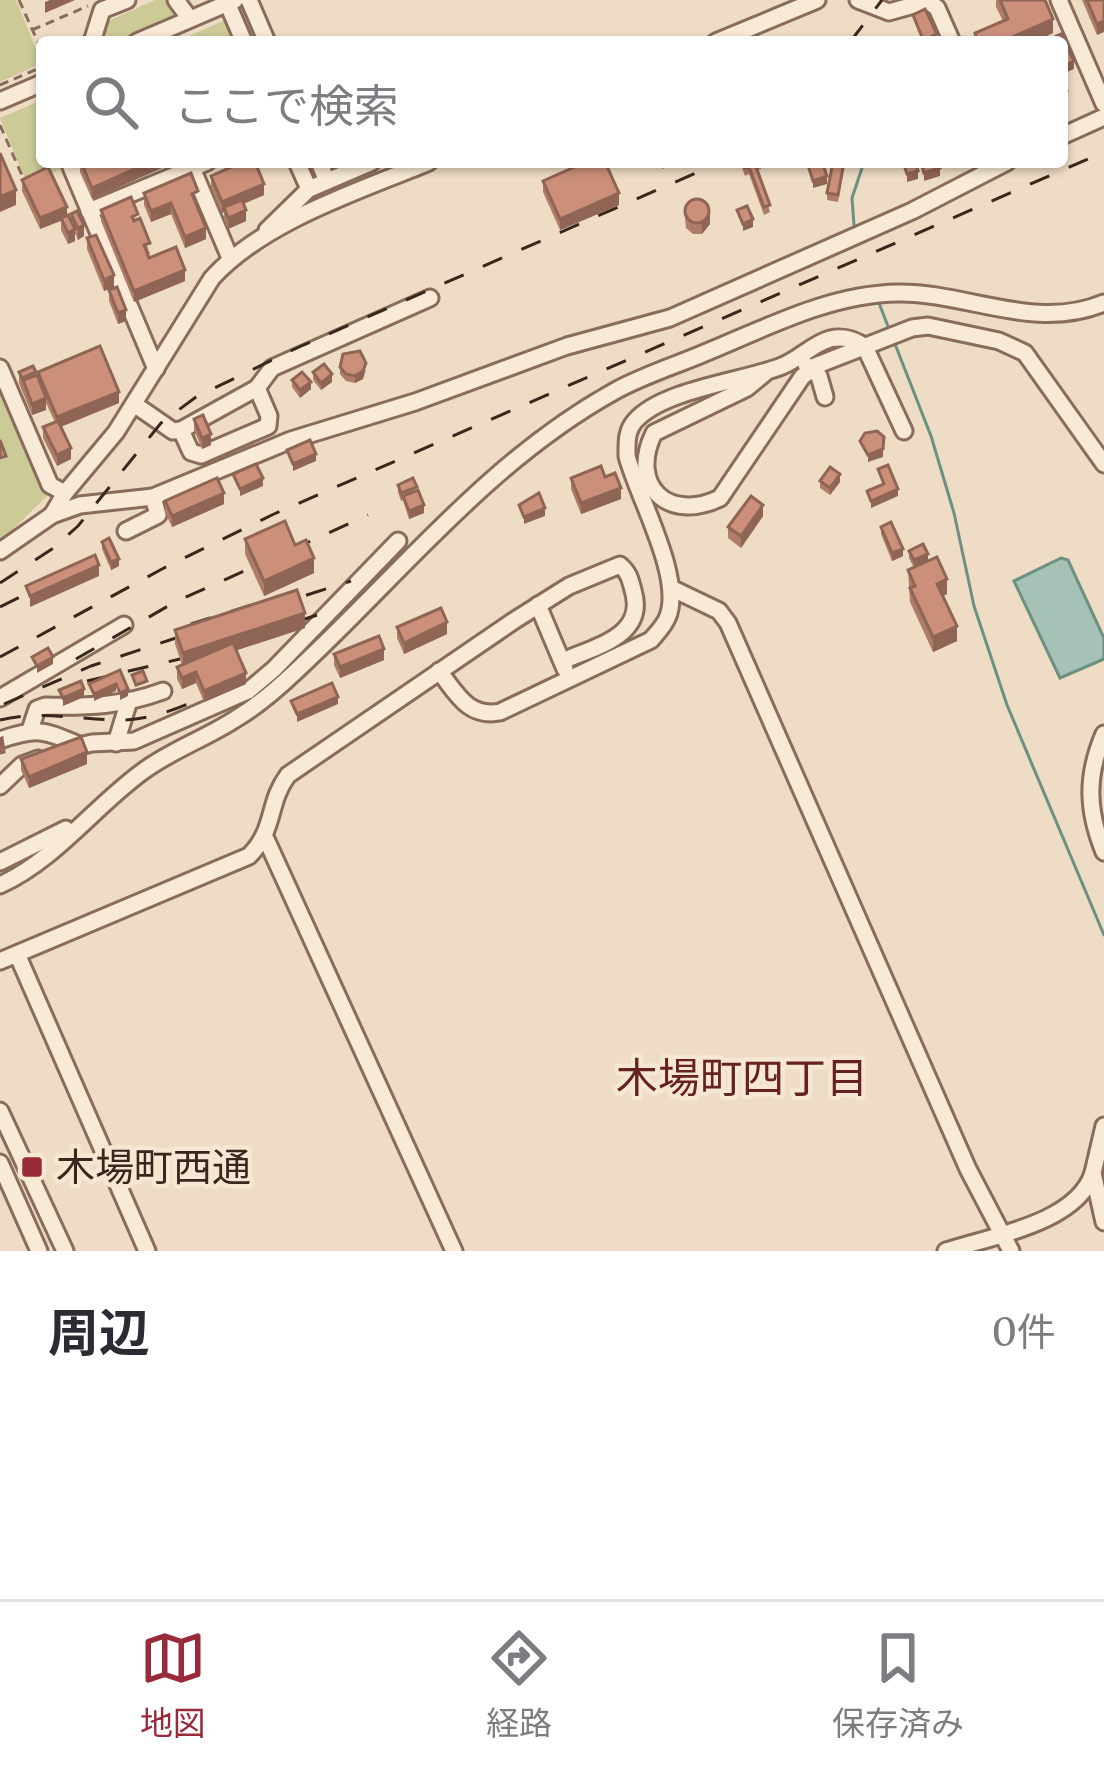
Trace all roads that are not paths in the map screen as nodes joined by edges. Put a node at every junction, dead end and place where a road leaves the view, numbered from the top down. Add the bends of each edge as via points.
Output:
1 (127, 0) edge
2 (176, 0) edge
3 (249, 0) edge
4 (817, 0) edge
5 (858, 0) edge
6 (1059, 0) edge
7 (229, 1) edge
8 (919, 2) edge
9 (190, 19) junction
10 (94, 36) edge
11 (151, 36) edge
12 (242, 36) edge
13 (264, 36) edge
14 (730, 36) edge
15 (950, 36) edge
16 (36, 86) edge
17 (0, 101) edge
18 (1104, 104) edge
19 (1104, 117) edge
20 (1068, 133) edge
21 (71, 168) edge
22 (193, 168) edge
23 (201, 168) edge
24 (300, 168) edge
25 (322, 168) edge
26 (358, 168) edge
27 (410, 168) edge
28 (995, 168) edge
29 (327, 181) junction
30 (309, 189) junction
31 (89, 211) junction
32 (261, 236) junction
33 (230, 258) junction
34 (430, 298) dead end
35 (1104, 303) edge
36 (871, 345) junction
37 (806, 364) junction
38 (0, 368) edge
39 (156, 369) junction
40 (764, 374) junction
41 (257, 388) junction
42 (4, 390) edge
43 (826, 397) dead end
44 (134, 404) junction
45 (181, 430) junction
46 (904, 430) dead end
47 (1104, 464) edge
48 (64, 493) junction
49 (153, 496) junction
50 (52, 515) junction
51 (125, 531) dead end
52 (398, 541) dead end
53 (0, 551) edge
54 (670, 588) junction
55 (538, 605) junction
56 (124, 626) dead end
57 (565, 669) junction
58 (439, 671) junction
59 (164, 691) dead end
60 (0, 698) edge
61 (128, 704) junction
62 (30, 730) junction
63 (1104, 734) edge
64 (6, 738) edge
65 (116, 743) junction
66 (80, 745) junction
67 (22, 765) junction
68 (0, 786) edge
69 (85, 819) junction
70 (266, 839) junction
71 (1104, 852) edge
72 (0, 862) edge
73 (0, 885) edge
74 (17, 954) junction
75 (0, 961) edge
76 (1, 1117) edge
77 (1104, 1126) edge
78 (0, 1163) edge
79 (1094, 1173) junction
80 (1104, 1222) edge
81 (999, 1233) junction
82 (39, 1251) edge
83 (64, 1251) edge
84 (147, 1251) edge
85 (454, 1251) edge
86 (946, 1251) edge
87 (1011, 1251) edge

1 - 10 street via 102,10
2 - 9 street
3 - 13 street
4 - 14 street
5 - 8 street via 898,11
6 - 18 street
7 - 9 street
7 - 12 street
8 - 15 street via 938,8
9 - 11 street
16 - 17 street
19 - 20 street
21 - 31 street
22 - 31 street
23 - 33 street
24 - 30 street
25 - 29 street
26 - 29 street
27 - 32 street
28 - 49 street via 670,318 291,440
29 - 30 street
30 - 32 street
31 - 39 street
32 - 33 street
33 - 39 street
34 - 41 street via 272,368
35 - 69 street via 1047,315 929,295 861,296 812,308 622,388 486,481 292,675 238,718 146,769
36 - 37 street via 834,338 819,343
36 - 46 street
36 - 47 street via 928,326 1025,353
37 - 40 street
37 - 40 street via 720,499 685,507 659,497 646,464 654,434
37 - 43 street
38 - 42 street
39 - 44 street
40 - 54 street via 743,374 651,408 627,435 633,480
41 - 45 street
41 - 45 street via 268,426 201,455
42 - 48 street via 50,485
44 - 45 street
44 - 48 street
48 - 50 street
49 - 50 street
49 - 51 street via 158,514
50 - 53 street
52 - 65 street via 248,691
54 - 57 street via 667,621 651,640
54 - 81 street via 728,623
55 - 57 street
55 - 57 street via 612,566 627,572 636,619
55 - 58 street
56 - 60 street
57 - 58 street via 484,715 470,710
58 - 70 street via 288,775
59 - 61 street
61 - 62 street via 44,706
61 - 65 street
62 - 64 street
62 - 66 street
63 - 71 street via 1090,765 1090,820
64 - 67 street
65 - 66 street
66 - 67 street
67 - 68 street
69 - 72 street
69 - 73 street
70 - 74 street via 249,856
70 - 85 street
74 - 75 street
74 - 84 street
76 - 83 street
77 - 79 street
78 - 82 street
79 - 80 street
79 - 81 street via 1088,1190 1061,1213
81 - 86 street
81 - 87 street

